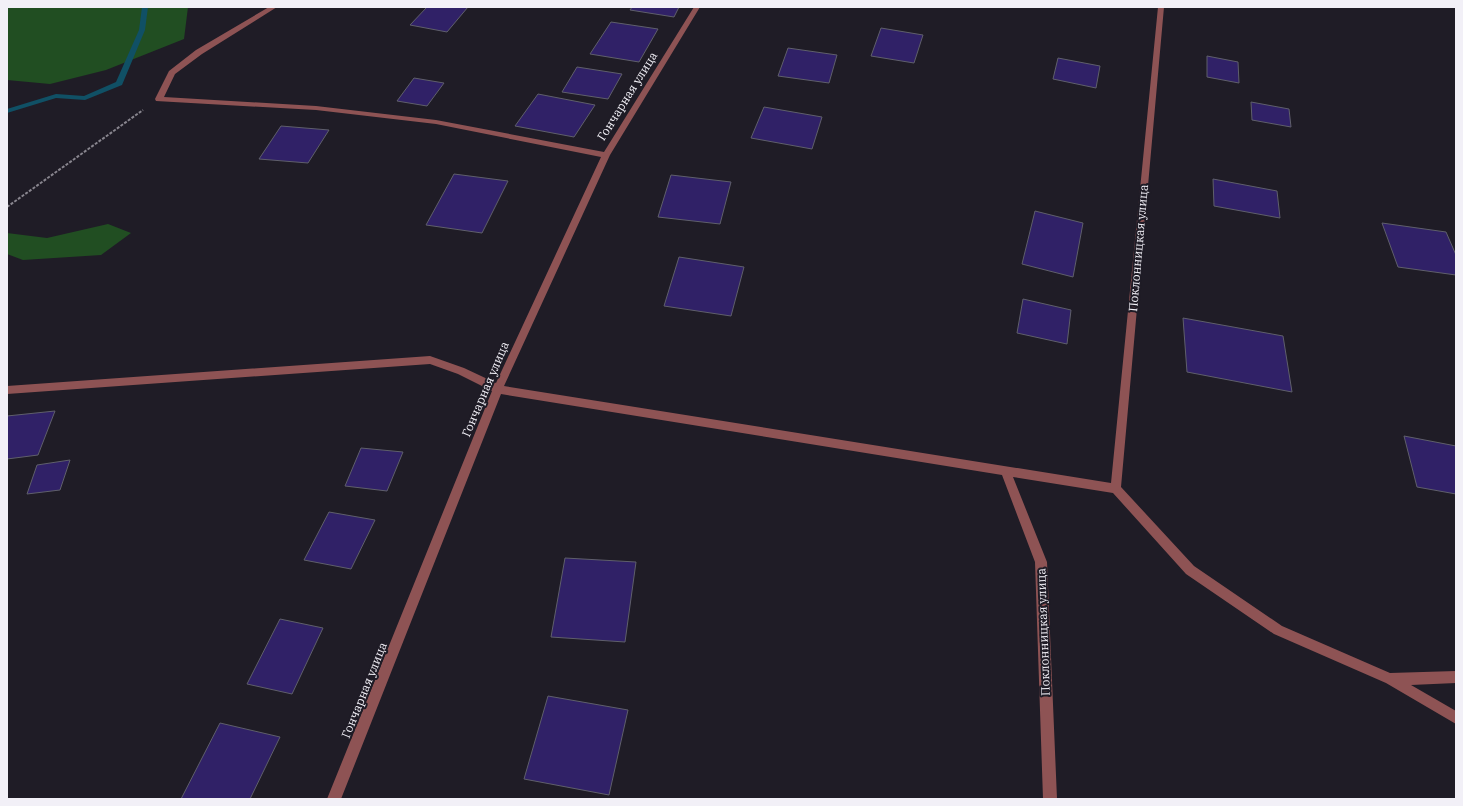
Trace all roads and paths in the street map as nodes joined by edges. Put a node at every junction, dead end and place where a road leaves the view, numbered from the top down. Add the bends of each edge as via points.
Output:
1 (274, 7) edge
2 (697, 7) edge
3 (1161, 7) edge
4 (158, 99) junction
5 (606, 155) junction
6 (7, 207) edge
7 (498, 389) junction
8 (7, 390) edge
9 (1006, 472) junction
10 (1116, 489) junction
11 (1456, 678) edge
12 (1390, 679) junction
13 (1456, 718) edge
14 (334, 799) edge
15 (1050, 799) edge

1 - 4 street via 199,52 172,73
2 - 5 street, Гончарная улица
3 - 10 street, Поклонницкая улица
4 - 5 street via 316,108 436,122
4 - 6 path
5 - 7 street, Гончарная улица
7 - 8 street via 461,371 430,360
7 - 9 street
7 - 14 street, Гончарная улица
9 - 10 street
9 - 15 street, Поклонницкая улица via 1041,562
10 - 12 street via 1190,570 1278,630
11 - 12 street
12 - 13 street

